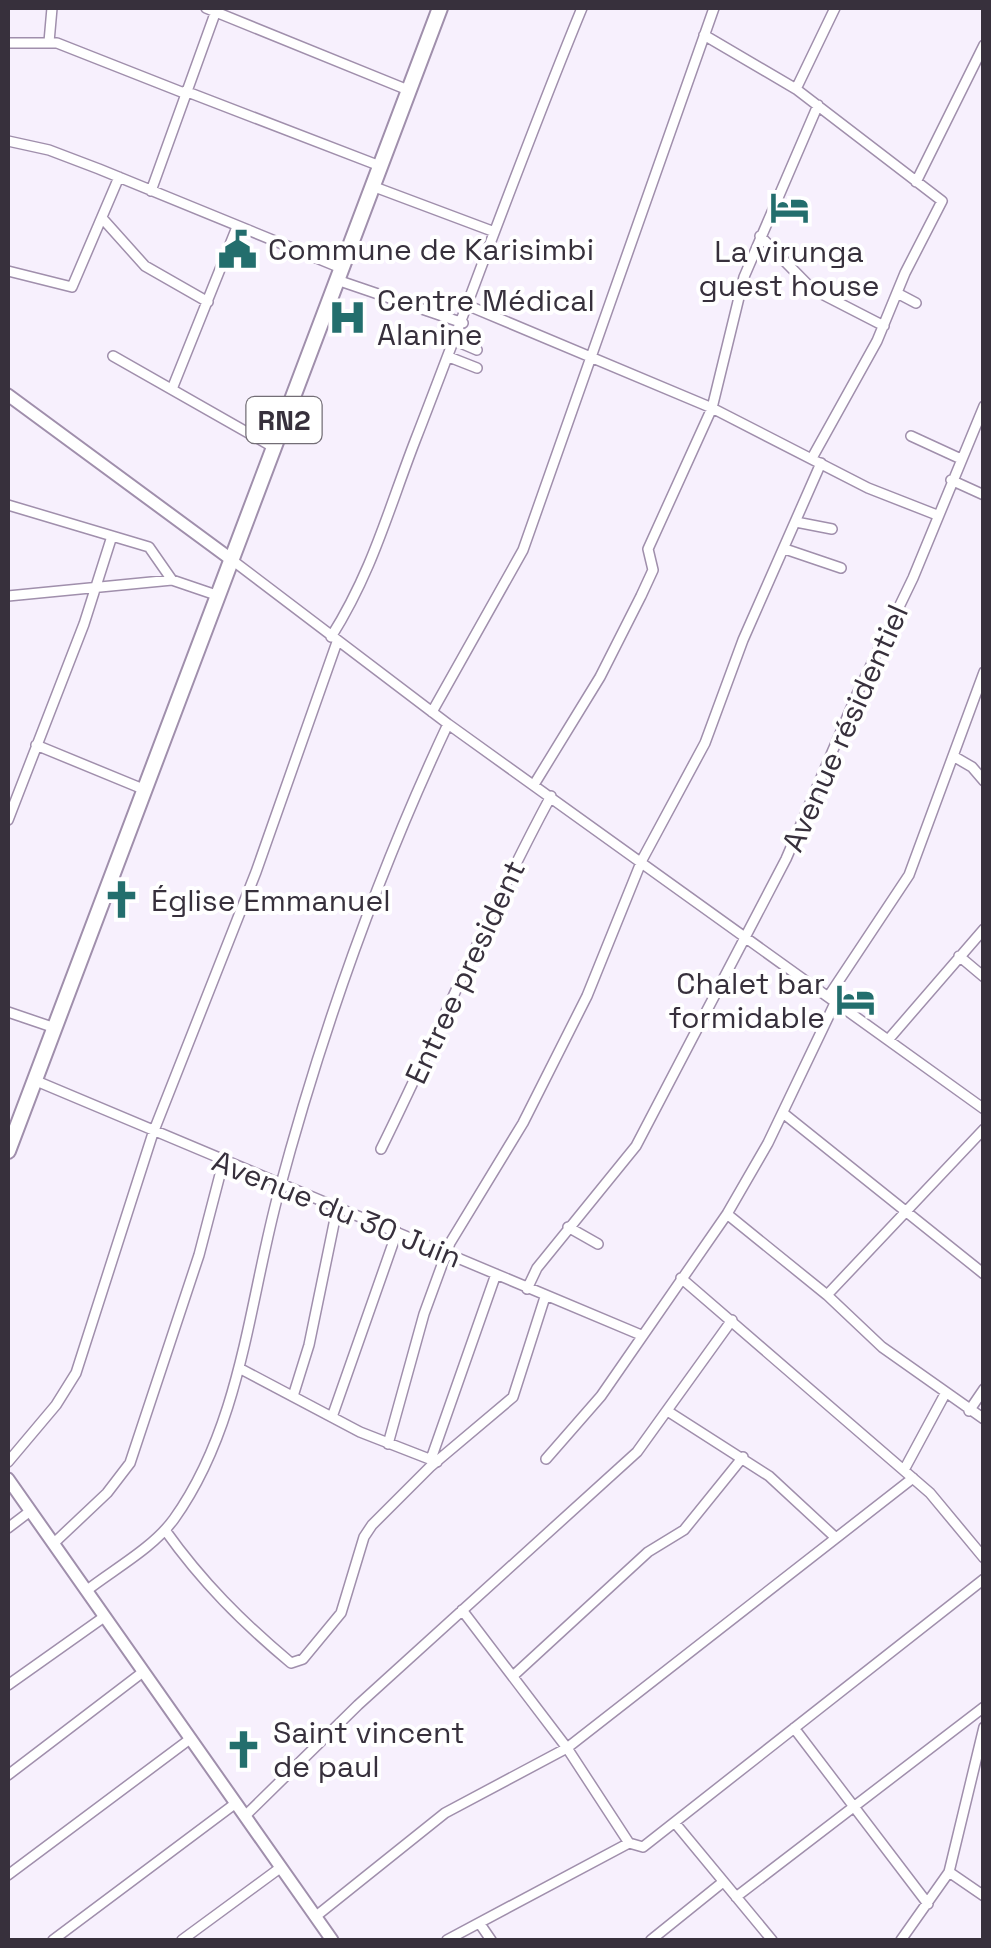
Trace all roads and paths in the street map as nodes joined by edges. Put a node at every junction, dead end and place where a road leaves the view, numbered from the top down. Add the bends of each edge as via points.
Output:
1 (52, 8) edge
2 (440, 8) edge
3 (582, 8) edge
4 (714, 8) edge
5 (834, 8) edge
6 (213, 9) edge
7 (704, 35) junction
8 (49, 42) junction
9 (8, 44) edge
10 (984, 45) edge
11 (408, 90) junction
12 (796, 90) junction
13 (184, 92) junction
14 (818, 105) junction
15 (8, 141) edge
16 (380, 166) junction
17 (118, 177) junction
18 (916, 182) junction
19 (372, 186) junction
20 (151, 191) junction
21 (102, 218) junction
22 (237, 227) junction
23 (492, 231) junction
24 (760, 236) junction
25 (8, 271) edge
26 (339, 274) junction
27 (897, 293) junction
28 (208, 302) junction
29 (916, 303) dead end
30 (469, 306) junction
31 (462, 322) junction
32 (884, 326) junction
33 (456, 341) junction
34 (477, 350) dead end
35 (114, 356) dead end
36 (449, 357) junction
37 (591, 358) junction
38 (476, 368) dead end
39 (172, 390) junction
40 (8, 395) edge
41 (984, 406) edge
42 (712, 408) junction
43 (911, 436) dead end
44 (274, 447) junction
45 (960, 458) junction
46 (816, 460) junction
47 (951, 480) junction
48 (984, 495) edge
49 (8, 504) edge
50 (937, 515) junction
51 (796, 522) junction
52 (832, 529) dead end
53 (112, 536) junction
54 (785, 550) junction
55 (232, 560) junction
56 (841, 568) dead end
57 (172, 580) junction
58 (95, 591) junction
59 (8, 596) edge
60 (219, 596) junction
61 (334, 639) junction
62 (984, 672) edge
63 (979, 695) edge
64 (432, 712) junction
65 (448, 724) junction
66 (36, 745) junction
67 (952, 756) junction
68 (984, 782) edge
69 (534, 783) junction
70 (143, 789) junction
71 (551, 796) junction
72 (8, 820) edge
73 (642, 860) junction
74 (984, 929) edge
75 (743, 936) junction
76 (959, 956) junction
77 (984, 977) edge
78 (832, 1000) junction
79 (8, 1012) edge
80 (55, 1028) junction
81 (888, 1040) junction
82 (34, 1080) junction
83 (984, 1109) edge
84 (783, 1113) junction
85 (984, 1129) edge
86 (153, 1133) junction
87 (381, 1149) dead end
88 (8, 1151) edge
89 (223, 1163) junction
90 (280, 1186) junction
91 (338, 1209) junction
92 (905, 1209) junction
93 (727, 1214) junction
94 (568, 1227) junction
95 (397, 1232) junction
96 (598, 1244) dead end
97 (448, 1252) junction
98 (496, 1274) junction
99 (984, 1274) edge
100 (681, 1278) junction
101 (527, 1288) junction
102 (827, 1294) junction
103 (546, 1298) junction
104 (732, 1320) junction
105 (641, 1336) junction
106 (239, 1368) junction
107 (984, 1389) edge
108 (294, 1394) junction
109 (946, 1394) junction
110 (969, 1411) junction
111 (669, 1412) junction
112 (332, 1417) junction
113 (984, 1419) edge
114 (388, 1444) junction
115 (743, 1457) junction
116 (546, 1458) dead end
117 (434, 1460) junction
118 (8, 1462) edge
119 (904, 1470) junction
120 (913, 1478) junction
121 (8, 1479) edge
122 (29, 1512) junction
123 (8, 1528) edge
124 (165, 1530) junction
125 (836, 1538) junction
126 (53, 1544) junction
127 (984, 1558) edge
128 (984, 1579) edge
129 (86, 1590) junction
130 (462, 1610) junction
131 (104, 1617) junction
132 (143, 1672) junction
133 (513, 1676) junction
134 (8, 1685) edge
135 (984, 1706) edge
136 (984, 1727) edge
137 (794, 1728) junction
138 (190, 1739) junction
139 (566, 1748) junction
140 (8, 1774) edge
141 (236, 1803) junction
142 (854, 1808) junction
143 (244, 1816) junction
144 (674, 1823) junction
145 (629, 1843) junction
146 (280, 1868) junction
147 (949, 1872) junction
148 (8, 1875) edge
149 (723, 1882) junction
150 (984, 1896) edge
151 (736, 1897) junction
152 (928, 1904) junction
153 (315, 1918) junction
154 (480, 1924) junction
155 (327, 1939) edge
156 (54, 1940) edge
157 (183, 1940) edge
158 (447, 1940) edge
159 (491, 1940) edge
160 (651, 1940) edge
161 (772, 1940) edge
162 (901, 1940) edge

1 - 8 street
2 - 11 highway, RN2
3 - 23 street
4 - 7 street
5 - 12 street
6 - 11 street
6 - 13 street
7 - 12 street
7 - 37 street
8 - 9 street
8 - 13 street
10 - 18 street
11 - 16 highway, RN2
12 - 14 street
13 - 16 street
13 - 20 street
14 - 18 street
14 - 24 street
15 - 17 street
16 - 19 highway, RN2
17 - 20 street
17 - 21 street
18 - 27 street via 942,200
19 - 23 street
19 - 26 highway, RN2
20 - 22 street
21 - 25 street via 72,287
21 - 28 street via 145,266
22 - 26 street
22 - 28 street
23 - 30 street
24 - 32 street via 812,289
24 - 42 street
26 - 31 street
26 - 44 highway, RN2
27 - 29 street
27 - 32 street
28 - 39 street
30 - 31 street
30 - 37 street
31 - 33 street
32 - 46 street
33 - 34 street
33 - 36 street
35 - 39 street
36 - 38 street
36 - 61 street via 386,531
37 - 42 street
37 - 64 street via 518,562
39 - 44 street
40 - 55 main road
41 - 45 street, Avenue résidentiel
42 - 46 street
42 - 69 street via 648,548 653,570 600,678
43 - 45 street
44 - 55 highway, RN2
45 - 47 street, Avenue résidentiel
46 - 50 street
46 - 51 street
47 - 48 street
47 - 50 street, Avenue résidentiel
49 - 53 street
50 - 75 street, Avenue résidentiel via 786,860
51 - 52 street
51 - 54 street
53 - 57 street via 149,547
53 - 58 street
54 - 56 street
54 - 73 street via 705,743
55 - 60 highway, RN2
55 - 61 street
57 - 58 street
57 - 60 street
58 - 59 street
58 - 66 street
60 - 70 highway, RN2
61 - 64 street
61 - 86 street via 256,872
62 - 63 street
63 - 67 street
64 - 65 street
65 - 69 street
65 - 90 street via 388,857
66 - 70 street
66 - 72 street
67 - 68 street
67 - 78 street via 905,882
69 - 71 street
70 - 80 highway, RN2
71 - 73 street
71 - 87 street, Entree president via 492,906
73 - 75 street
73 - 97 street via 570,1030
74 - 76 street
75 - 78 street
75 - 94 street, Avenue résidentiel via 636,1146
76 - 77 street
76 - 81 street
78 - 81 street
78 - 84 street
79 - 80 street
80 - 82 highway, RN2
81 - 83 street
82 - 86 street, Avenue du 30 Juin
82 - 88 highway, RN2
84 - 92 street
84 - 93 street
85 - 92 street
86 - 89 street, Avenue du 30 Juin
86 - 118 street via 76,1373
89 - 90 street, Avenue du 30 Juin
89 - 126 street via 130,1463
90 - 91 street, Avenue du 30 Juin
90 - 106 street
91 - 95 street, Avenue du 30 Juin
91 - 108 street
92 - 99 street
92 - 102 street
93 - 100 street
93 - 102 street
94 - 96 street
94 - 101 street, Avenue résidentiel
95 - 97 street, Avenue du 30 Juin
95 - 112 street
97 - 98 street, Avenue du 30 Juin
97 - 114 street
98 - 101 street, Avenue du 30 Juin
98 - 117 street
100 - 104 street
100 - 105 street
101 - 103 street, Avenue du 30 Juin
102 - 109 street
103 - 105 street, Avenue du 30 Juin
103 - 117 street via 513,1397
104 - 111 street
104 - 119 street
105 - 116 street via 594,1405
106 - 108 street
106 - 124 street via 217,1435
107 - 110 street
108 - 112 street
109 - 110 street
109 - 119 street
110 - 113 street
111 - 115 street
111 - 130 street via 616,1472
112 - 114 street
114 - 117 street
115 - 125 street
115 - 133 street via 692,1522 648,1552
117 - 124 street via 368,1530 341,1613 296,1662 216,1597
119 - 120 street
120 - 125 street
120 - 127 street
121 - 122 main road
122 - 123 street
122 - 126 main road
124 - 129 street
125 - 139 street
126 - 129 main road
128 - 137 street
129 - 131 main road
130 - 133 street
130 - 143 street
131 - 132 main road
131 - 134 street
132 - 138 main road
132 - 140 street
133 - 139 street
135 - 142 street
136 - 147 street
137 - 142 street
137 - 144 street
138 - 141 main road
138 - 148 street
139 - 145 street
139 - 153 street via 444,1813
141 - 143 main road
141 - 156 street
142 - 151 street
142 - 152 street
143 - 146 main road
144 - 145 street via 643,1846
144 - 149 street
145 - 154 street
146 - 153 main road
146 - 157 street
147 - 150 street
147 - 152 street
149 - 151 street
149 - 160 street
151 - 161 street
152 - 162 street
153 - 155 main road
154 - 158 street
154 - 159 street

